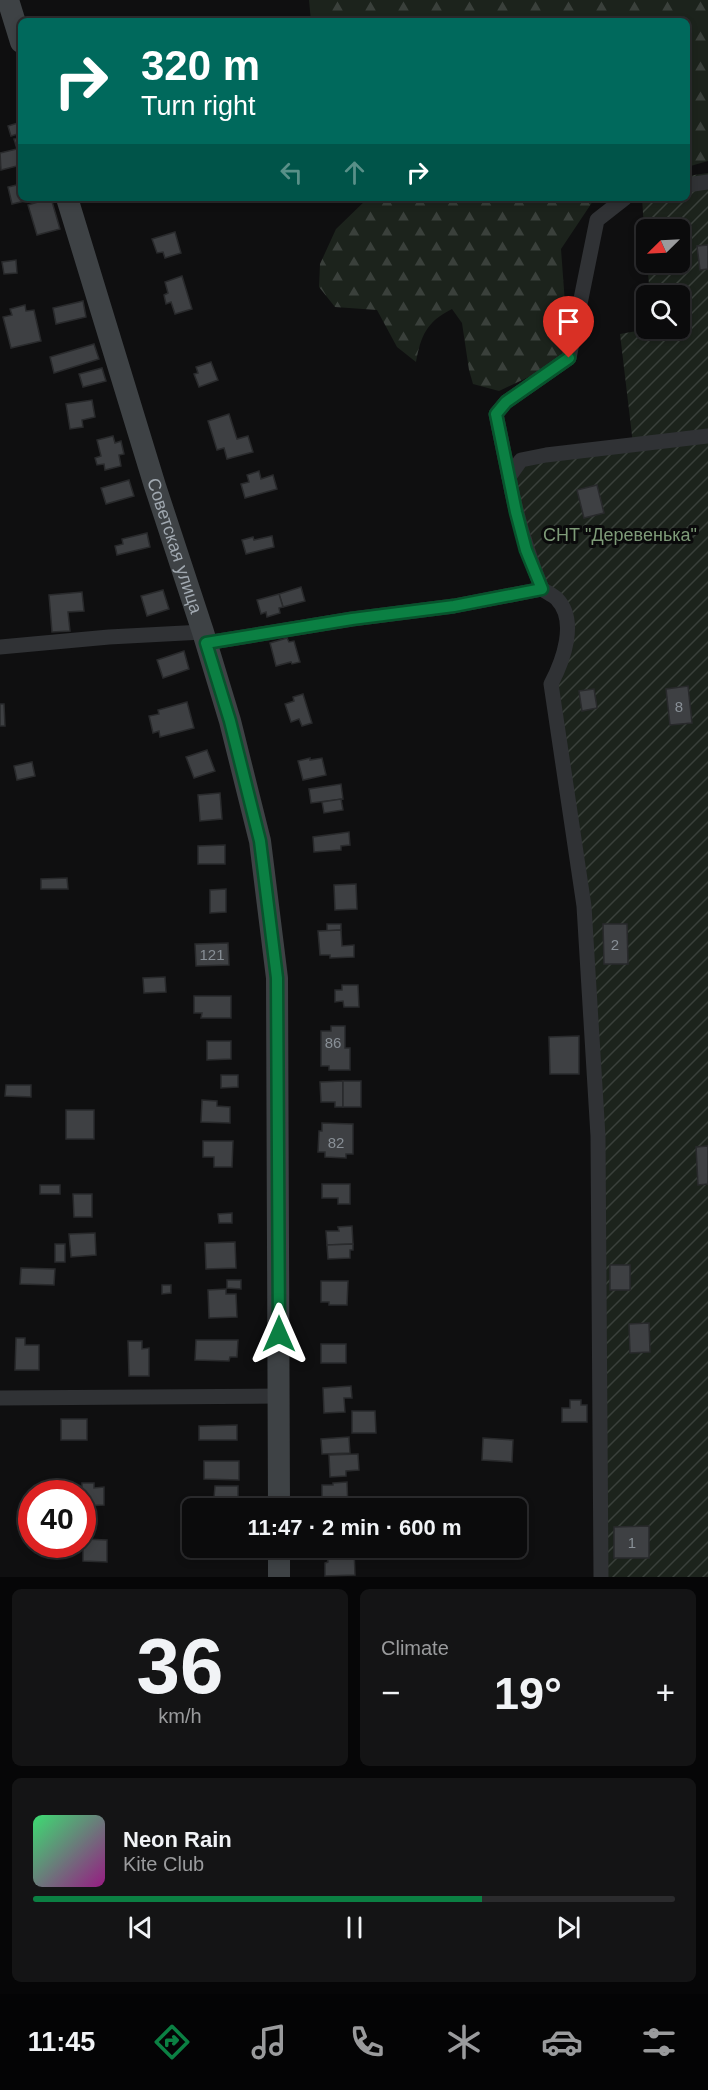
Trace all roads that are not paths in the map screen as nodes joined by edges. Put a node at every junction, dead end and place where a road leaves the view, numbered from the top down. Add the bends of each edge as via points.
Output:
1 (8, 0) edge
2 (18, 32) edge
3 (708, 182) edge
4 (690, 185) edge
5 (68, 201) edge
6 (621, 201) edge
7 (708, 436) edge
8 (509, 477) junction
9 (542, 589) junction
10 (205, 637) junction
11 (0, 647) edge
12 (279, 1396) junction
13 (0, 1398) edge
14 (279, 1498) edge
15 (279, 1558) edge
16 (279, 1577) edge
17 (601, 1577) edge

1 - 2 street
3 - 4 street
5 - 10 street, Советская улица
6 - 8 street via 597,220 569,358 506,402 496,414
7 - 8 street via 546,454 521,460
8 - 9 street via 526,550
9 - 10 street via 454,606
9 - 17 street via 558,600 567,617 566,644 551,684 584,906 598,1136
10 - 11 street via 109,637
10 - 12 street, Советская улица via 260,841 277,978
12 - 13 street
12 - 14 street, Советская улица
15 - 16 street

